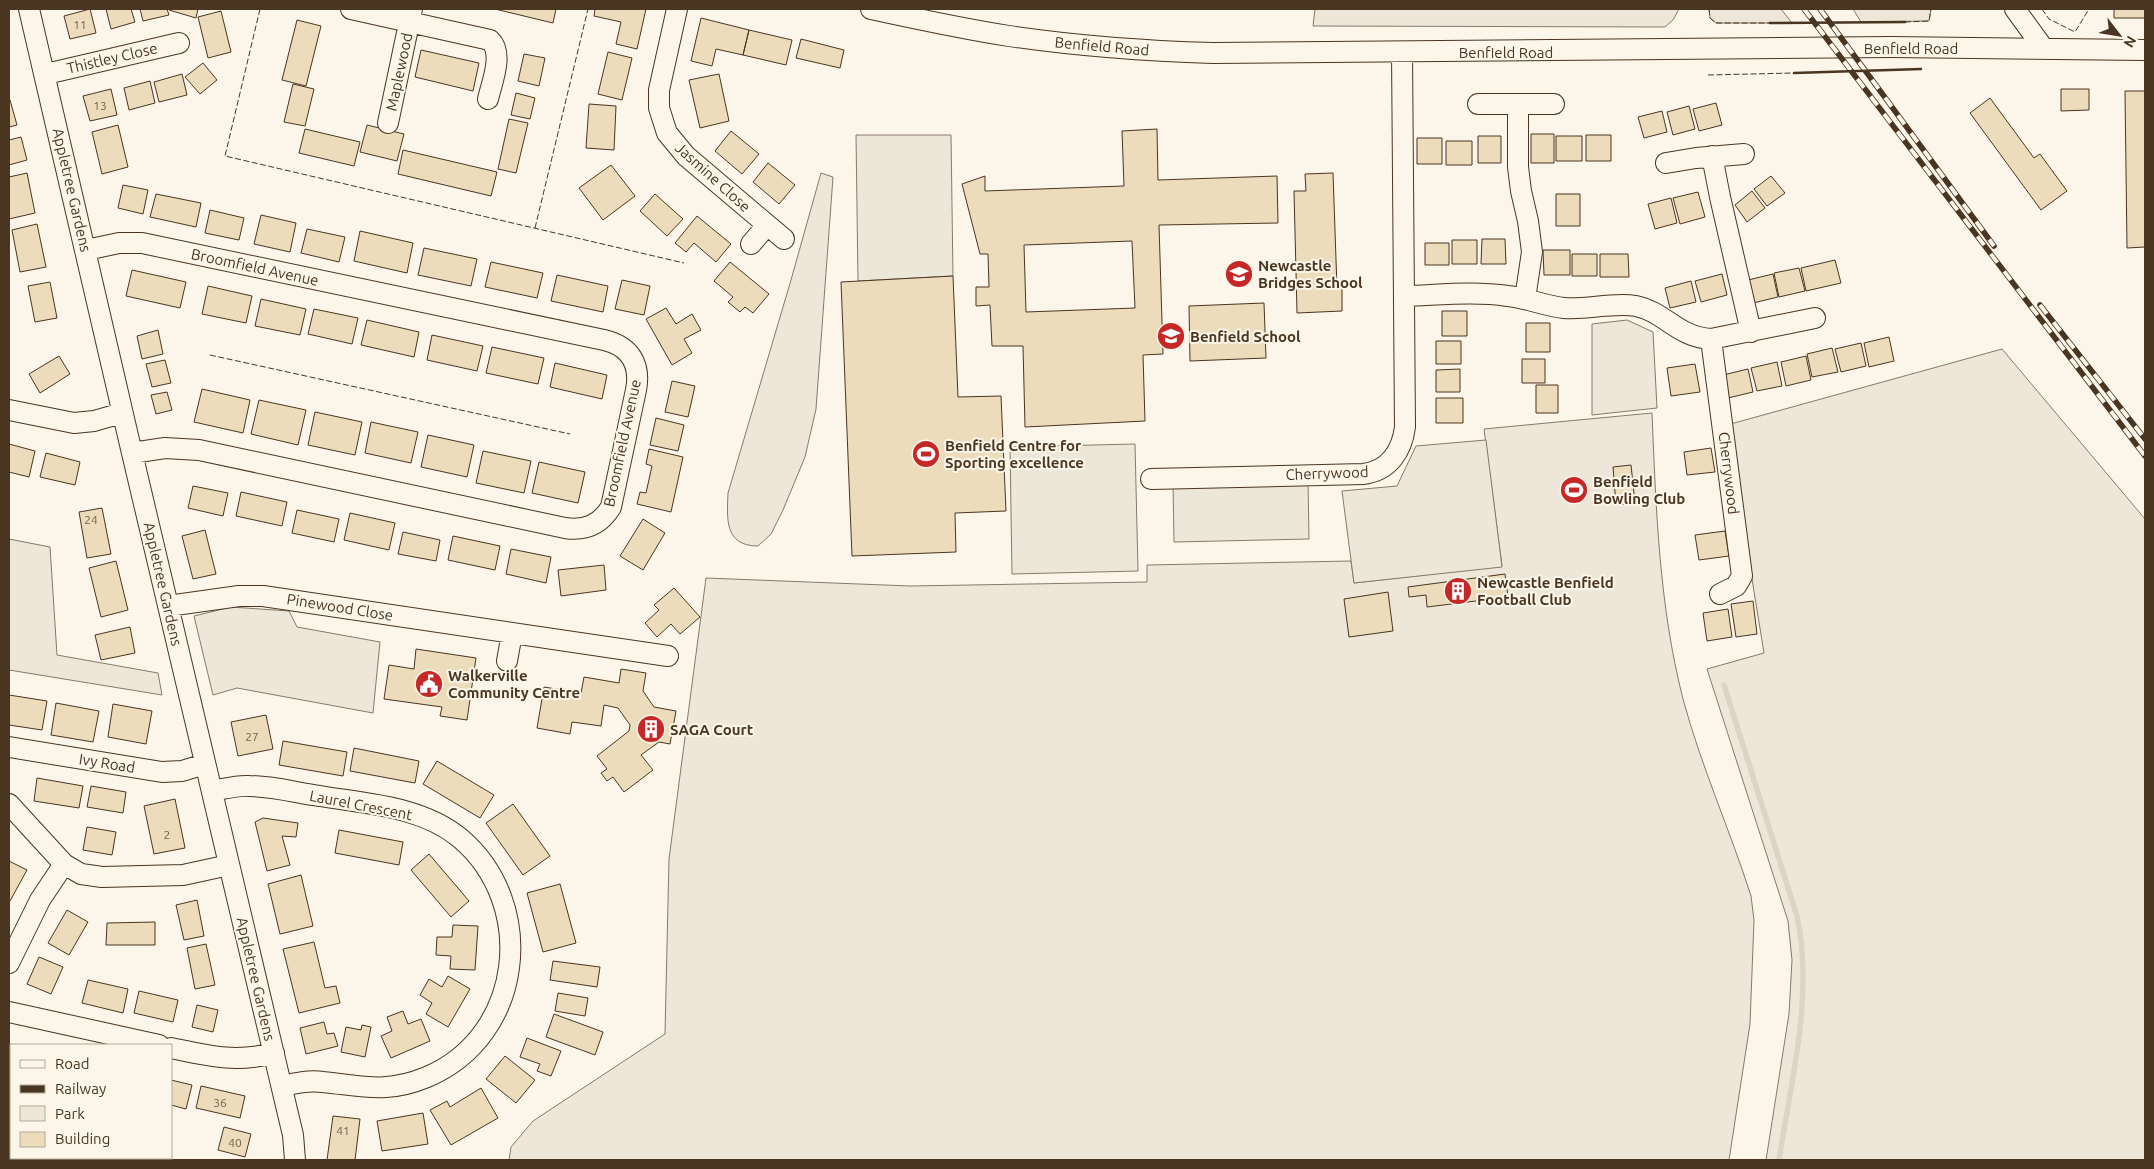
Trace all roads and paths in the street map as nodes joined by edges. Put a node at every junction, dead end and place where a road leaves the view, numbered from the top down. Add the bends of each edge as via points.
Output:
1 (29, 9) edge
2 (351, 9) edge
3 (677, 9) edge
4 (871, 9) edge
5 (2015, 9) edge
6 (411, 15) edge
7 (179, 43) dead end
8 (2044, 50) junction
9 (2145, 50) edge
10 (1402, 52) junction
11 (46, 74) junction
12 (488, 98) dead end
13 (1478, 104) dead end
14 (1518, 104) junction
15 (1554, 104) dead end
16 (388, 123) dead end
17 (1744, 154) dead end
18 (1712, 156) junction
19 (1666, 163) dead end
20 (767, 225) junction
21 (784, 239) dead end
22 (751, 244) dead end
23 (86, 250) junction
24 (1405, 296) junction
25 (1525, 299) junction
26 (1815, 318) dead end
27 (1751, 332) junction
28 (1711, 340) junction
29 (9, 410) edge
30 (122, 413) junction
31 (132, 452) junction
32 (1151, 479) dead end
33 (1720, 594) dead end
34 (168, 606) junction
35 (512, 633) junction
36 (668, 656) dead end
37 (507, 661) dead end
38 (9, 747) edge
39 (205, 764) junction
40 (212, 791) junction
41 (9, 804) edge
42 (64, 864) junction
43 (229, 865) junction
44 (9, 963) edge
45 (9, 1012) edge
46 (154, 1044) edge
47 (172, 1048) edge
48 (274, 1053) junction
49 (282, 1086) junction
50 (295, 1160) edge

1 - 11 street, Appletree Gardens
2 - 6 street, Maplewood
3 - 20 street, Jasmine Close via 659,90 662,123 686,156
4 - 10 street, Benfield Road via 1008,36 1100,47 1213,53
5 - 8 street
6 - 12 street, Maplewood via 484,38 495,45 497,58
6 - 16 street, Maplewood
7 - 11 street, Thistley Close
8 - 9 street, Benfield Road
8 - 10 street, Benfield Road via 1891,47
10 - 24 street, Cherrywood
11 - 23 street, Appletree Gardens
13 - 14 street
14 - 15 street
14 - 25 street via 1518,167 1532,252
17 - 18 street
18 - 19 street
18 - 27 street
20 - 21 street, Jasmine Close
20 - 22 street
23 - 30 street, Appletree Gardens
23 - 31 street, Broomfield Avenue via 120,243 142,243 595,338 623,347 638,370 611,507 599,522 583,529 565,528 199,450 165,448
24 - 25 street via 1497,295
24 - 32 street, Cherrywood via 1404,436 1397,454 1385,467 1363,474
25 - 28 street via 1562,308 1634,306 1656,314 1687,334
26 - 27 street
27 - 28 street
28 - 33 street, Cherrywood via 1742,576 1736,586
29 - 30 street via 74,423
30 - 31 street, Appletree Gardens
31 - 34 street, Appletree Gardens
34 - 35 street, Pinewood Close via 239,596 264,596
34 - 39 street, Appletree Gardens
35 - 36 street, Pinewood Close
35 - 37 street
38 - 39 street, Ivy Road via 162,772 182,771
39 - 40 street, Appletree Gardens
40 - 43 street, Appletree Gardens
40 - 49 street, Laurel Crescent via 240,786 264,787 393,808 422,816 459,838 481,860 496,884 506,910 511,943 503,992 488,1025 475,1042 454,1060 428,1076 393,1087 358,1088 311,1081
41 - 42 street
42 - 43 street via 81,874 102,877 183,875
42 - 44 street via 40,900
43 - 48 street, Appletree Gardens
45 - 46 street
47 - 48 street via 221,1059
48 - 49 street, Appletree Gardens
49 - 50 street, Appletree Gardens

